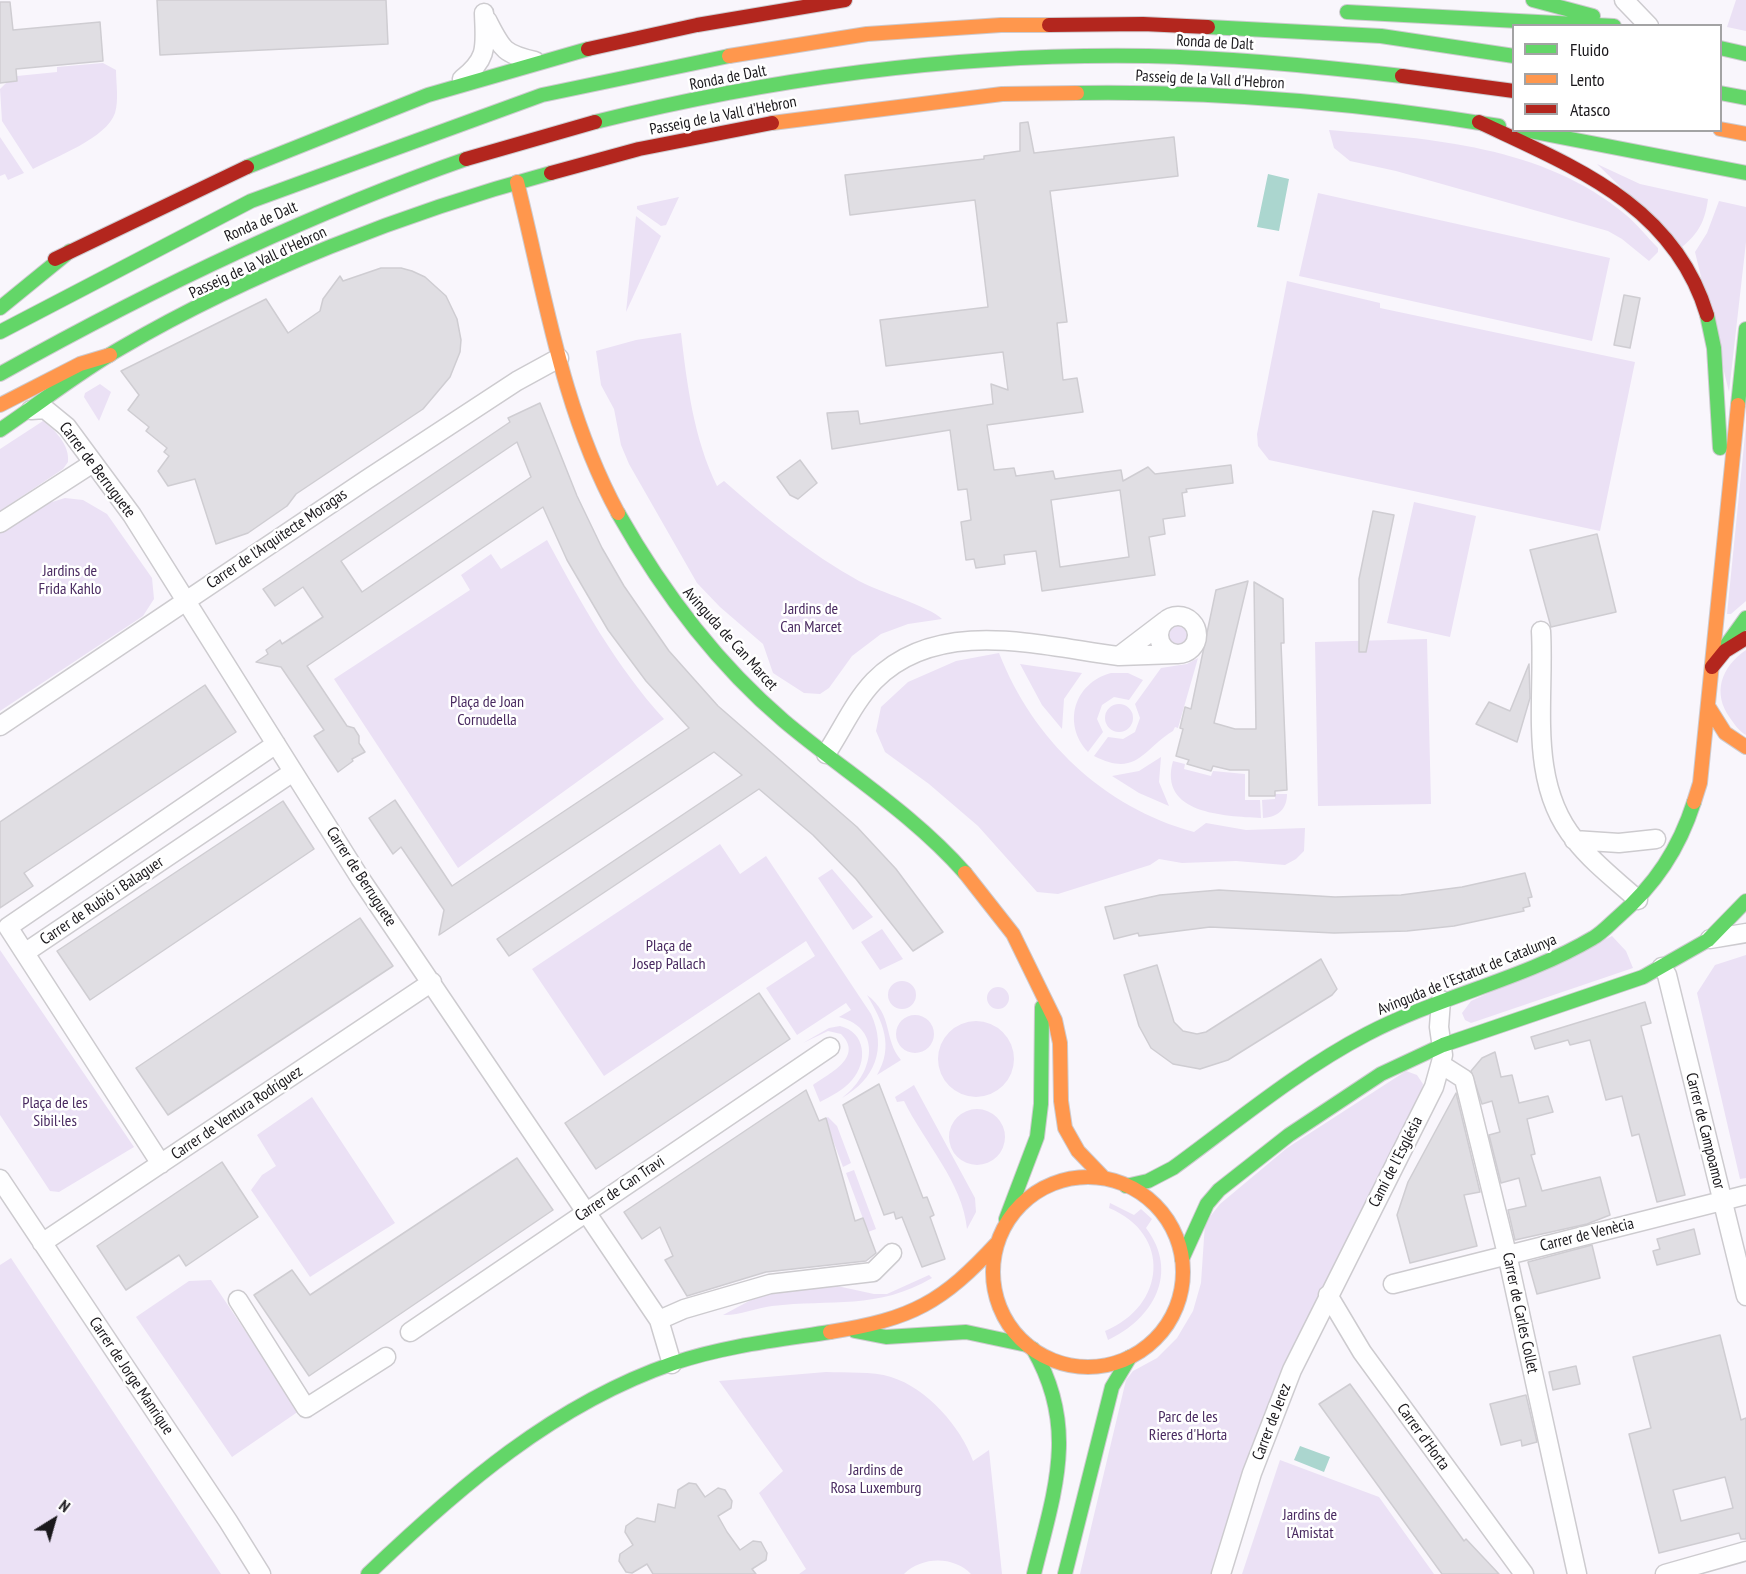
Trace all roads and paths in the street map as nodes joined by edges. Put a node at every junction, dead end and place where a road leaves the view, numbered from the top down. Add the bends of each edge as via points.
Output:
1 (845, 0) edge
2 (1533, 0) edge
3 (1624, 0) edge
4 (1557, 3) edge
5 (778, 5) edge
6 (1338, 12) dead end
7 (1245, 15) dead end
8 (1143, 24) junction
9 (1575, 24) edge
10 (1624, 24) edge
11 (1647, 24) edge
12 (1722, 48) edge
13 (1746, 54) edge
14 (1512, 56) edge
15 (537, 61) junction
16 (452, 87) junction
17 (1512, 91) edge
18 (1722, 93) edge
19 (1746, 98) edge
20 (1479, 122) junction
21 (1512, 129) edge
22 (1722, 129) edge
23 (1534, 132) edge
24 (1746, 134) edge
25 (1746, 173) edge
26 (518, 182) junction
27 (70, 251) junction
28 (0, 290) edge
29 (0, 308) edge
30 (1746, 329) edge
31 (0, 332) edge
32 (110, 355) junction
33 (559, 358) junction
34 (0, 374) edge
35 (0, 405) edge
36 (31, 410) junction
37 (0, 430) edge
38 (93, 463) junction
39 (1727, 494) junction
40 (0, 523) edge
41 (185, 600) junction
42 (1746, 618) edge
43 (1165, 621) junction
44 (1541, 631) dead end
45 (1746, 638) edge
46 (1176, 654) junction
47 (1119, 656) junction
48 (1713, 667) junction
49 (1708, 706) junction
50 (0, 726) edge
51 (276, 744) junction
52 (1746, 747) edge
53 (826, 754) junction
54 (293, 772) junction
55 (1656, 839) dead end
56 (1574, 840) junction
57 (1638, 900) junction
58 (1746, 901) edge
59 (1746, 933) edge
60 (1708, 940) junction
61 (26, 952) junction
62 (1662, 967) junction
63 (432, 982) junction
64 (1043, 998) junction
65 (1441, 1000) junction
66 (1443, 1045) junction
67 (830, 1047) dead end
68 (1442, 1065) junction
69 (161, 1164) junction
70 (1103, 1177) junction
71 (0, 1179) edge
72 (1126, 1185) junction
73 (1746, 1195) edge
74 (1723, 1202) junction
75 (585, 1212) junction
76 (1006, 1219) junction
77 (998, 1242) junction
78 (42, 1243) junction
79 (892, 1253) dead end
80 (1507, 1254) junction
81 (1182, 1259) junction
82 (1338, 1276) joint
83 (1393, 1284) dead end
84 (1328, 1295) junction
85 (1746, 1296) edge
86 (238, 1300) dead end
87 (659, 1320) junction
88 (846, 1329) junction
89 (410, 1332) dead end
90 (1030, 1347) junction
91 (386, 1357) dead end
92 (1130, 1357) junction
93 (672, 1364) junction
94 (1746, 1551) edge
95 (261, 1574) edge
96 (369, 1574) edge
97 (1034, 1574) edge
98 (1065, 1574) edge
99 (1221, 1574) edge
100 (1524, 1574) edge
101 (1577, 1574) edge
102 (1665, 1574) edge

1 - 5 main road
2 - 4 main road
3 - 11 street
4 - 10 main road
5 - 15 main road
6 - 9 main road
7 - 8 main road
8 - 14 main road, Ronda de Dalt via 1381,36
8 - 31 main road, Ronda de Dalt via 1001,25 867,34 701,61 542,95 251,201
12 - 13 main road
15 - 16 main road
15 - 16 street via 511,55 484,13 485,40 479,66
16 - 27 main road via 280,152
17 - 34 main road, Ronda de Dalt via 1288,63 1097,56 881,69 760,87 606,118 509,145 393,185 275,232 136,298
18 - 19 main road
20 - 21 main road, Passeig de la Vall d'Hebron
20 - 26 main road, Passeig de la Vall d'Hebron via 1271,99 1146,92 1002,94 796,118 639,149
20 - 39 main road, Avinguda de l'Estatut de Catalunya via 1614,189 1649,218 1678,253 1700,292 1713,335 1718,434
22 - 24 main road
23 - 25 main road
26 - 32 main road, Passeig de la Vall d'Hebron via 418,213 313,254 253,280
26 - 33 main road, Avinguda de Can Marcet
27 - 28 main road
27 - 29 main road
30 - 39 main road, Avinguda de l'Estatut de Catalunya
32 - 35 main road via 80,364
32 - 36 main road, Passeig de la Vall d'Hebron
33 - 41 street, Carrer de l'Arquitecte Moragas via 517,381
33 - 53 main road, Avinguda de Can Marcet via 606,493 646,563 685,619 735,675
36 - 37 main road, Passeig de la Vall d'Hebron
36 - 38 street, Carrer de Berruguete via 51,412
38 - 40 street
38 - 41 street, Carrer de Berruguete via 132,515
39 - 48 main road, Avinguda de l'Estatut de Catalunya
41 - 50 street, Carrer de l'Arquitecte Moragas
41 - 51 street, Carrer de Berruguete
42 - 48 main road, Avinguda de l'Estatut de Catalunya
43 - 46 street via 1159,638 1165,648
43 - 46 street via 1183,616 1197,630 1192,648
43 - 47 street
44 - 56 street via 1544,771 1555,807
45 - 48 main road via 1725,651
46 - 47 street
47 - 53 street via 988,640 937,646 905,659 876,680
48 - 49 main road, Avinguda de l'Estatut de Catalunya
49 - 52 main road via 1725,733
49 - 57 main road, Avinguda de l'Estatut de Catalunya via 1700,783 1688,822 1671,856
51 - 54 street, Carrer de Berruguete
51 - 61 street, Carrer de Rubió i Balaguer via 8,927
53 - 64 main road, Avinguda de Can Marcet via 884,796 982,892 1019,944
54 - 61 street, Carrer de Rubió i Balaguer
54 - 63 street, Carrer de Berruguete
55 - 56 street via 1619,843
56 - 57 street
57 - 65 main road, Avinguda de l'Estatut de Catalunya via 1576,948
58 - 60 main road
59 - 60 street
60 - 62 main road
61 - 69 street
62 - 66 main road via 1643,977
62 - 74 street, Carrer de Campoamor
63 - 69 street, Carrer de Ventura Rodríguez
63 - 75 street, Carrer de Berruguete
64 - 70 main road, Avinguda de Can Marcet via 1059,1032 1064,1125 1071,1141
64 - 76 main road, Avinguda de Can Marcet via 1043,1069 1037,1135 1033,1155
65 - 66 street, Camí de l'Església via 1439,1026
65 - 72 main road, Avinguda de l'Estatut de Catalunya via 1366,1034 1311,1067 1157,1178
66 - 68 street, Camí de l'Església
66 - 81 main road via 1388,1070 1327,1109 1219,1190 1207,1204
67 - 75 street, Carrer de Can Travi
68 - 80 street, Carrer de Carles Collet via 1464,1079
68 - 82 street, Camí de l'Església
69 - 78 street, Carrer de Ventura Rodríguez
70 - 72 main road
70 - 76 main road via 1076,1176 1049,1183 1030,1194
71 - 78 street, Carrer de Jorge Manrique
72 - 81 main road via 1162,1211 1171,1224
73 - 74 street, Carrer de Venècia
74 - 80 street, Carrer de Venècia
74 - 85 street, Carrer de Campoamor
75 - 87 street, Carrer de Berruguete
75 - 89 street, Carrer de Can Travi
76 - 77 main road
77 - 88 main road via 965,1279 923,1307
77 - 90 main road via 993,1260 996,1298 1008,1323
78 - 95 street, Carrer de Jorge Manrique
79 - 87 street via 873,1272 770,1284
80 - 83 street, Carrer de Venècia
80 - 101 street, Carrer de Carles Collet
81 - 92 main road via 1181,1292 1170,1324 1158,1338
82 - 84 street, Carrer de Jerez
84 - 99 street, Carrer de Jerez via 1292,1370 1260,1453
84 - 100 street, Carrer d'Horta via 1362,1352
86 - 91 street via 306,1408
87 - 93 street, Carrer de Berruguete
88 - 90 main road via 886,1337 966,1332
88 - 93 main road via 751,1344
90 - 92 main road via 1050,1360 1080,1367 1097,1367
90 - 97 main road via 1054,1387 1062,1423 1058,1466
92 - 98 main road via 1109,1395
93 - 96 main road via 610,1390 549,1425 430,1514
94 - 102 street

